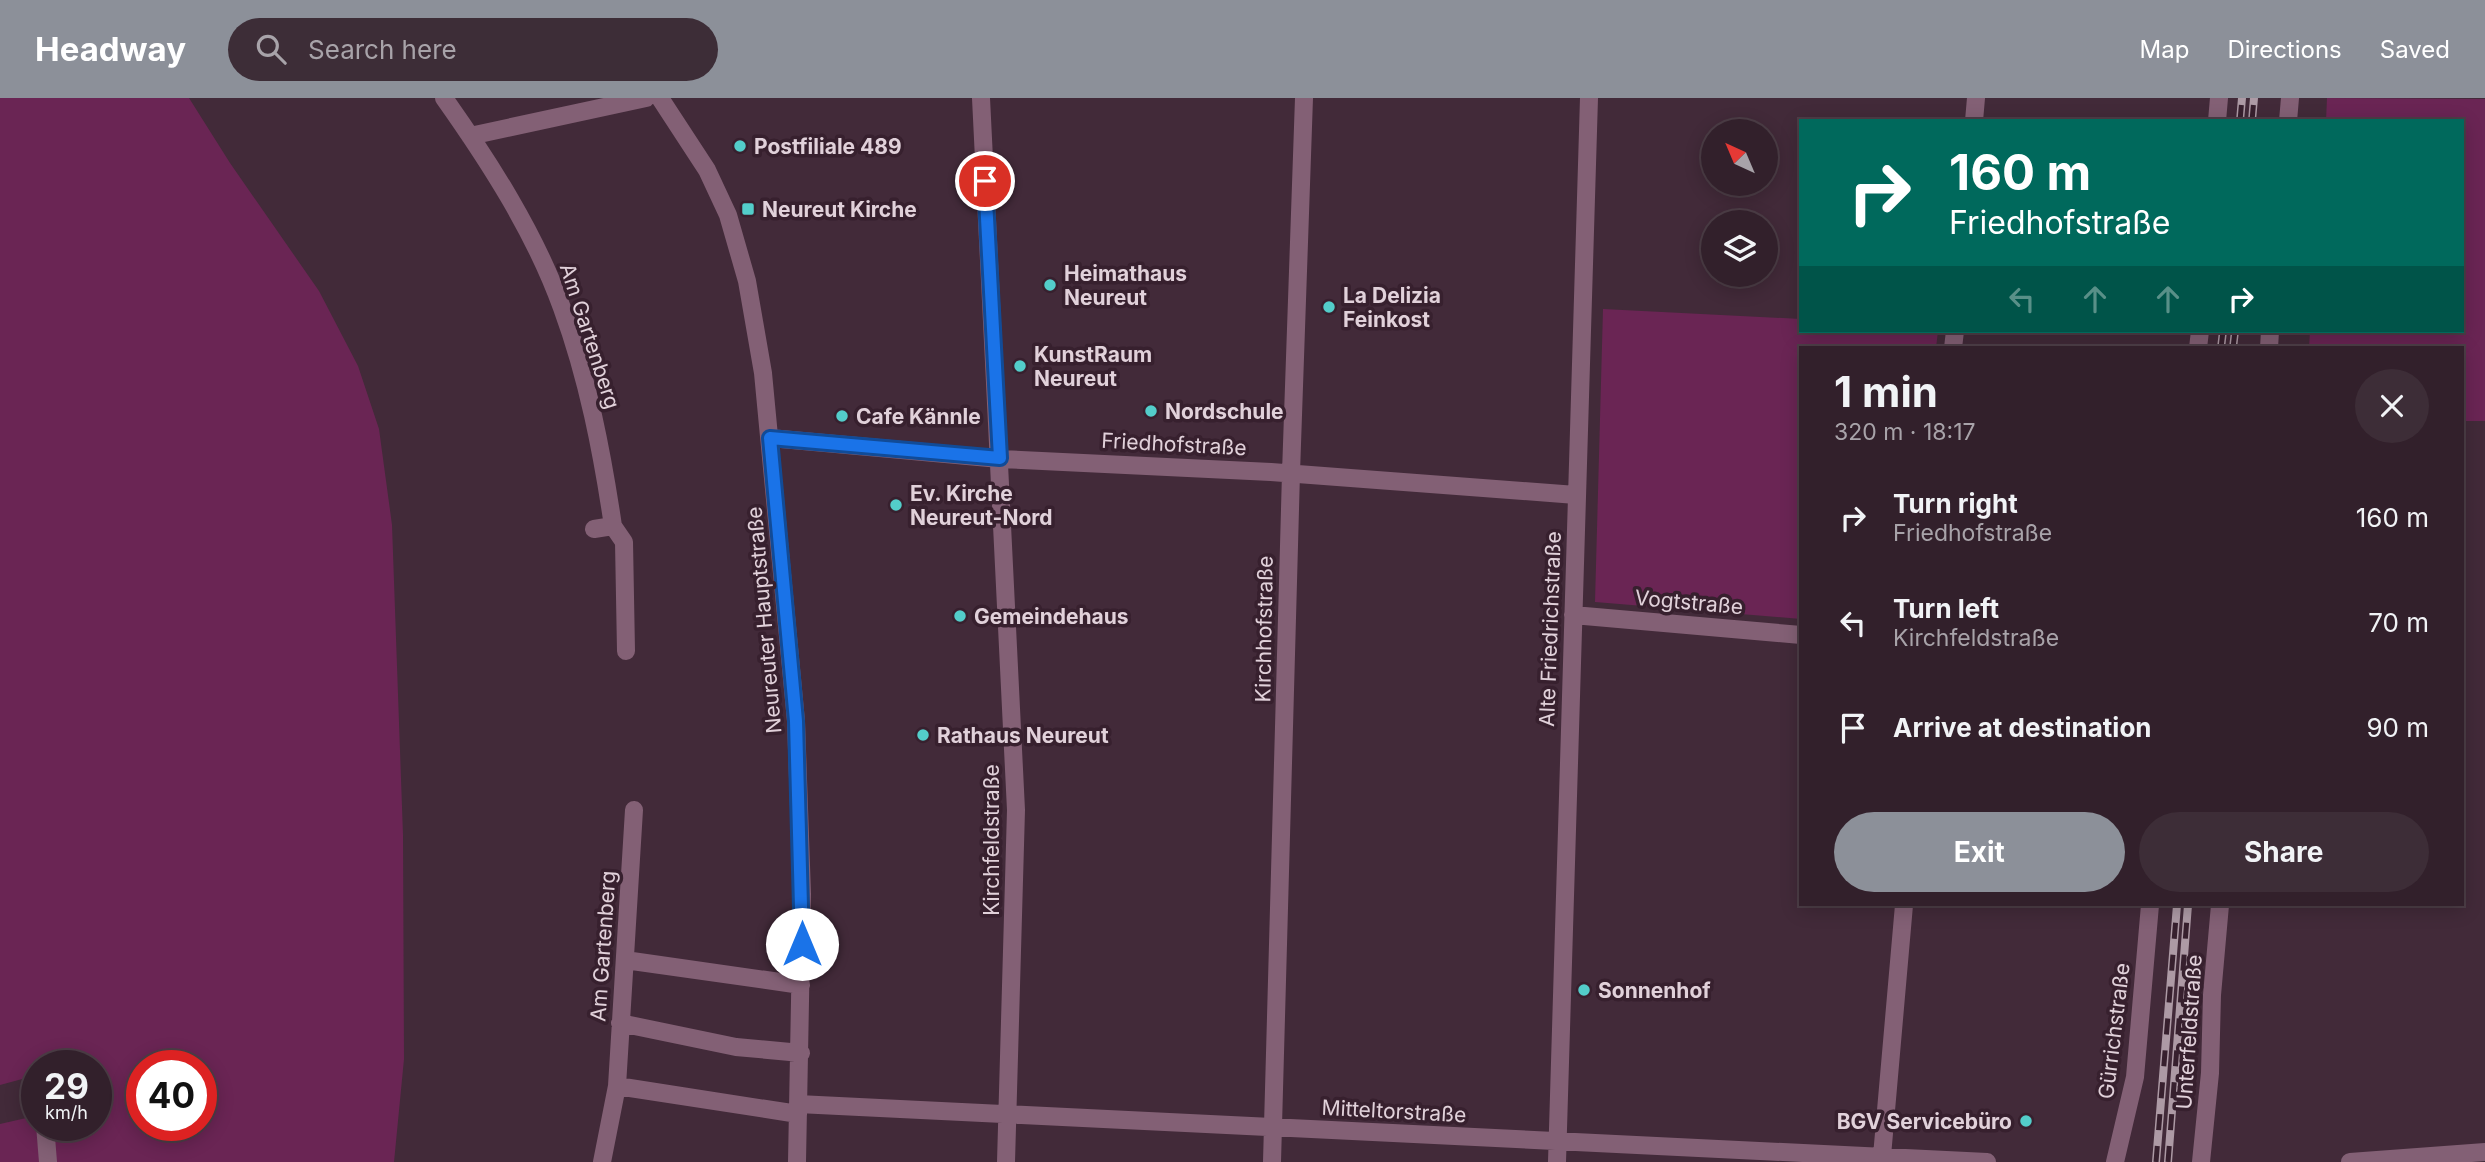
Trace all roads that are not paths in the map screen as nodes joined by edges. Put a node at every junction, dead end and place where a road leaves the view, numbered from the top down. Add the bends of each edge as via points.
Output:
1 (444, 98) edge
2 (646, 98) edge
3 (660, 98) edge
4 (981, 98) edge
5 (1304, 98) edge
6 (1589, 98) edge
7 (1976, 98) edge
8 (2219, 98) edge
9 (2290, 98) edge
10 (1974, 119) edge
11 (2217, 119) edge
12 (2288, 119) edge
13 (470, 135) junction
14 (770, 438) junction
15 (1000, 458) junction
16 (1291, 473) junction
17 (1576, 495) junction
18 (613, 526) junction
19 (594, 528) dead end
20 (1573, 615) junction
21 (1799, 635) edge
22 (626, 651) dead end
23 (634, 810) dead end
24 (1903, 906) edge
25 (2150, 906) edge
26 (2220, 906) edge
27 (625, 960) junction
28 (801, 985) junction
29 (621, 1023) junction
30 (801, 1053) junction
31 (617, 1086) junction
32 (798, 1109) junction
33 (1008, 1115) junction
34 (1274, 1128) junction
35 (46, 1141) edge
36 (1558, 1141) junction
37 (2485, 1152) edge
38 (1882, 1156) junction
39 (48, 1162) edge
40 (602, 1162) edge
41 (797, 1162) edge
42 (1006, 1162) edge
43 (1272, 1162) edge
44 (1557, 1162) edge
45 (1987, 1162) edge
46 (2115, 1162) edge
47 (2201, 1162) edge
48 (2350, 1162) edge

1 - 13 street, Am Gartenberg
2 - 13 street
3 - 14 street, Neureuter Hauptstraße via 707,170 728,215 747,281
4 - 15 street, Kirchfeldstraße
5 - 16 street, Kirchhofstraße
6 - 17 street, Alte Friedrichstraße
7 - 10 street
8 - 11 street
9 - 12 street
13 - 18 street, Am Gartenberg via 537,251 562,309 593,411
14 - 15 street, Friedhofstraße
14 - 28 street, Neureuter Hauptstraße via 796,721
15 - 16 street, Friedhofstraße
15 - 33 street, Kirchfeldstraße via 1017,838
16 - 17 street, Friedhofstraße
16 - 34 street, Kirchhofstraße
17 - 20 street, Alte Friedrichstraße
18 - 19 street
18 - 22 street, Am Gartenberg via 624,542
20 - 21 street, Vogtstraße
20 - 36 street, Alte Friedrichstraße
23 - 27 street, Am Gartenberg
24 - 38 street
25 - 46 street, Gürrichstraße via 2135,1077
26 - 47 street, Unterfeldstraße
27 - 28 street
27 - 29 street, Am Gartenberg
28 - 30 street, Neureuter Hauptstraße
29 - 30 street via 736,1047
29 - 31 street, Am Gartenberg
30 - 32 street, Neureuter Hauptstraße
31 - 32 street
31 - 40 street, Am Gartenberg
32 - 33 street, Mitteltorstraße
32 - 41 street, Neureuter Hauptstraße
33 - 34 street, Mitteltorstraße
33 - 42 street, Kirchfeldstraße
34 - 36 street, Mitteltorstraße
34 - 43 street, Kirchhofstraße
35 - 39 street
36 - 38 street, Mitteltorstraße
36 - 44 street, Alte Friedrichstraße
37 - 48 street
38 - 45 street, Mitteltorstraße

